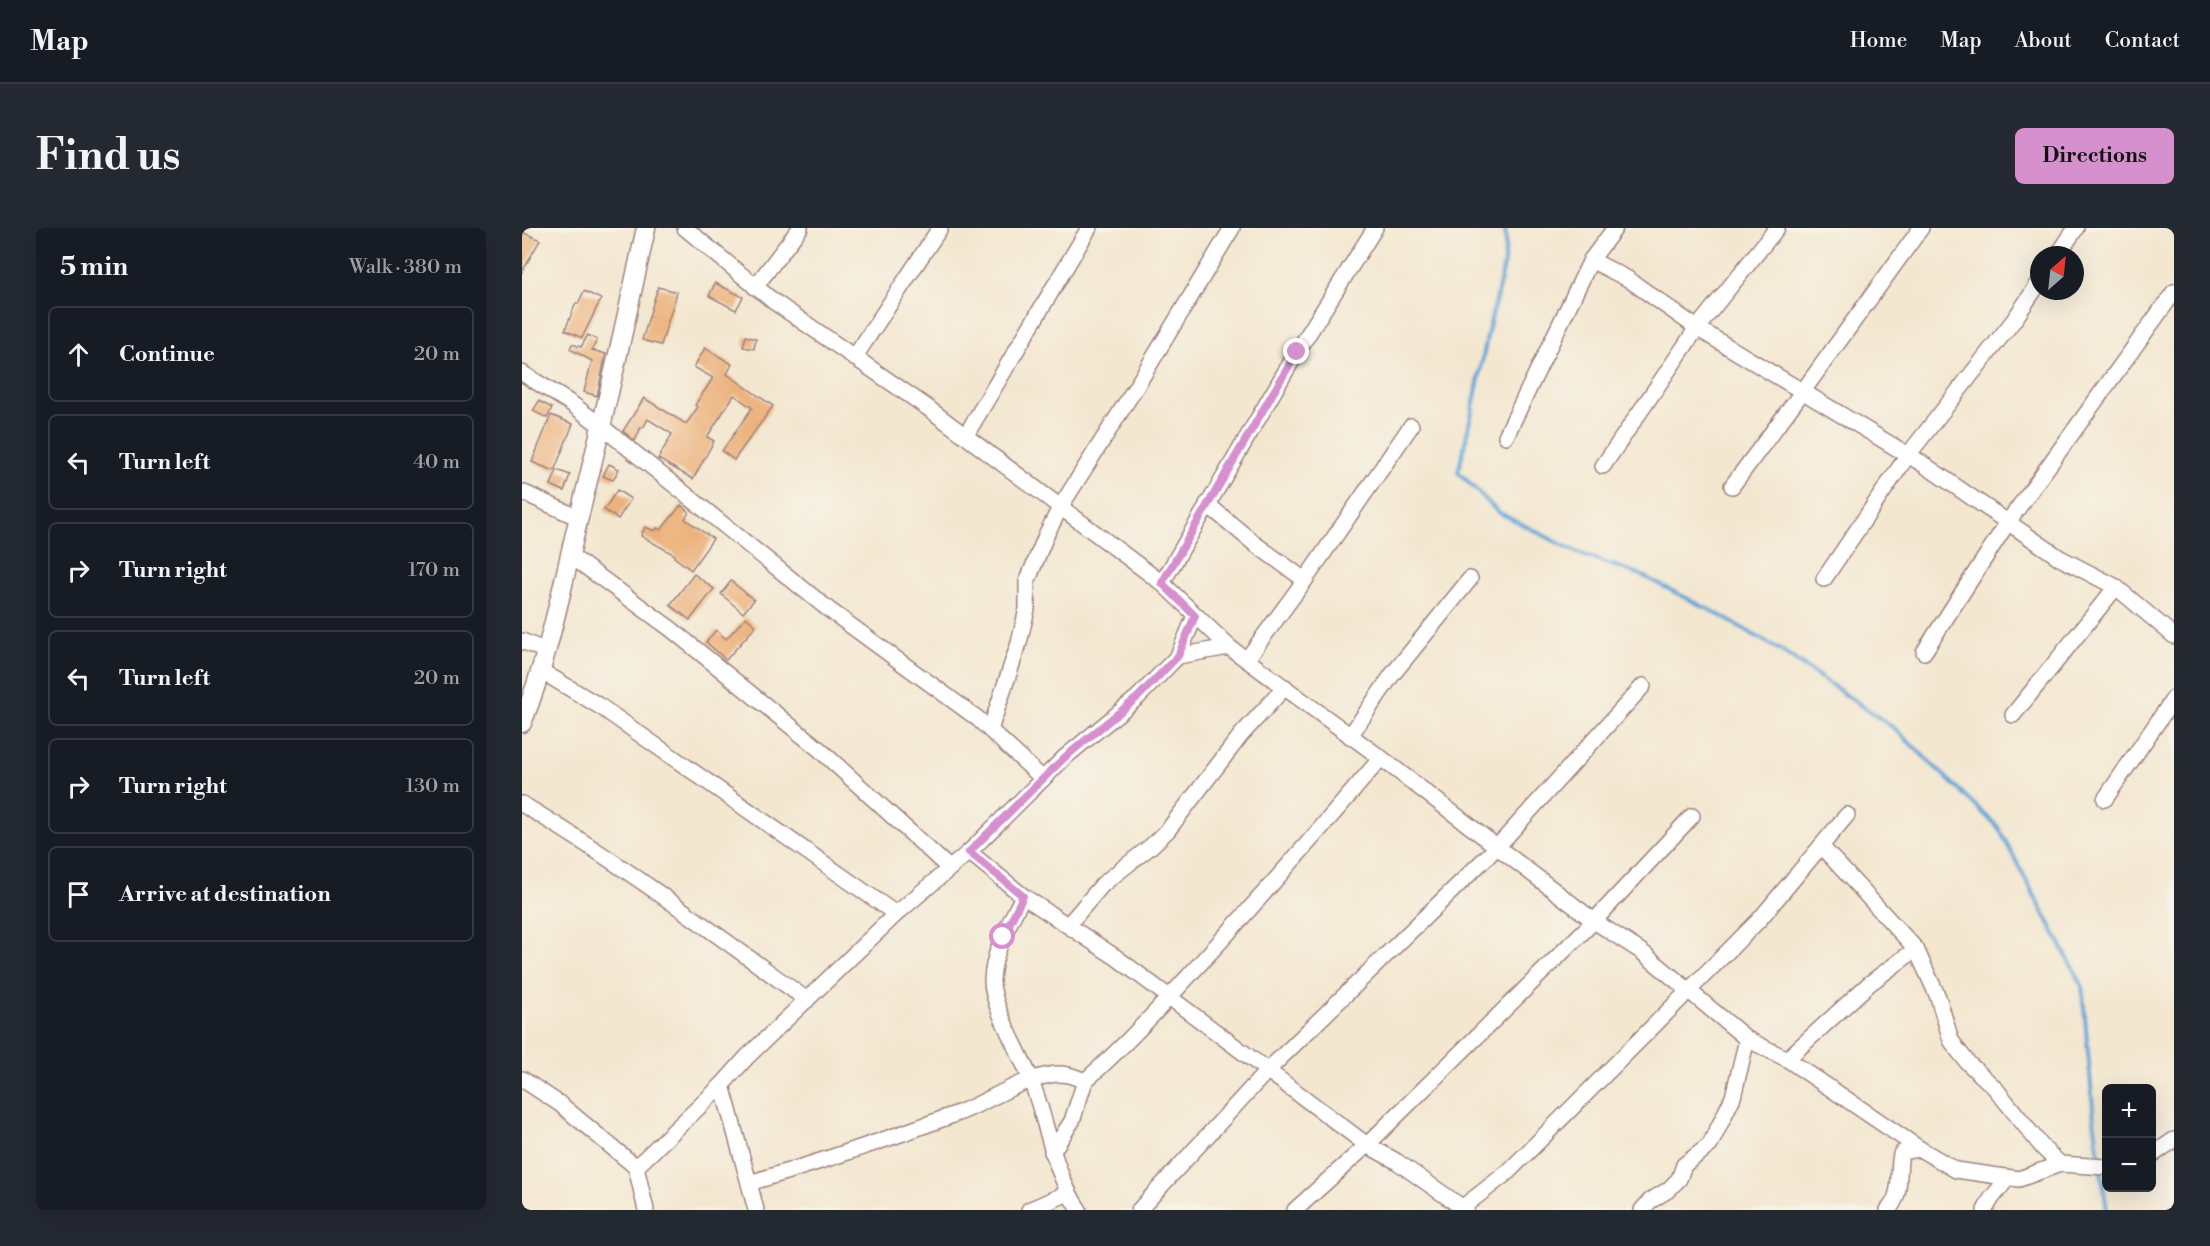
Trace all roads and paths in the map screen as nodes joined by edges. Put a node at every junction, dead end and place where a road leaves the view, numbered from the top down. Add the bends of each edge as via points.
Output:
1 (646, 228) edge
2 (685, 228) edge
3 (800, 228) edge
4 (940, 228) edge
5 (1089, 228) edge
6 (1232, 228) edge
7 (1375, 228) edge
8 (1615, 228) edge
9 (1777, 228) edge
10 (1921, 228) edge
11 (2076, 228) edge
12 (2064, 246) edge
13 (1591, 260) junction
14 (755, 287) junction
15 (2174, 292) edge
16 (2030, 296) edge
17 (1698, 328) junction
18 (854, 358) junction
19 (522, 373) edge
20 (1803, 392) junction
21 (601, 426) junction
22 (1411, 426) dead end
23 (966, 435) junction
24 (1506, 436) dead end
25 (1908, 455) junction
26 (1603, 466) dead end
27 (1732, 486) dead end
28 (522, 492) edge
29 (1207, 504) junction
30 (1061, 506) junction
31 (579, 518) junction
32 (2008, 522) junction
33 (571, 556) junction
34 (1470, 579) dead end
35 (1824, 579) dead end
36 (1305, 580) junction
37 (1162, 583) junction
38 (2116, 587) junction
39 (1195, 616) junction
40 (2174, 636) edge
41 (522, 641) edge
42 (1229, 647) junction
43 (546, 651) junction
44 (1924, 652) dead end
45 (1178, 656) junction
46 (1247, 659) junction
47 (541, 671) junction
48 (1643, 686) dead end
49 (1285, 687) junction
50 (2174, 698) edge
51 (2013, 715) dead end
52 (522, 723) edge
53 (990, 730) junction
54 (1350, 736) junction
55 (1381, 758) junction
56 (1043, 779) junction
57 (2105, 799) dead end
58 (522, 804) edge
59 (1847, 815) dead end
60 (1692, 816) dead end
61 (1821, 846) junction
62 (1497, 847) junction
63 (969, 852) junction
64 (950, 868) junction
65 (1023, 896) junction
66 (896, 914) junction
67 (1594, 921) junction
68 (1068, 925) junction
69 (1916, 949) junction
70 (1688, 990) junction
71 (1170, 997) junction
72 (807, 1000) junction
73 (1747, 1040) junction
74 (1787, 1059) junction
75 (1267, 1071) junction
76 (522, 1079) edge
77 (1031, 1080) junction
78 (1085, 1081) junction
79 (722, 1085) junction
80 (2174, 1140) edge
81 (1367, 1144) junction
82 (1920, 1149) junction
83 (1052, 1152) junction
84 (2156, 1152) edge
85 (2060, 1164) junction
86 (636, 1167) junction
87 (2102, 1167) edge
88 (2007, 1179) junction
89 (749, 1183) junction
90 (1068, 1193) junction
91 (1464, 1208) edge
92 (646, 1210) edge
93 (756, 1210) edge
94 (1029, 1210) edge
95 (1079, 1210) edge
96 (1139, 1210) edge
97 (1295, 1210) edge
98 (1642, 1210) edge
99 (1888, 1210) edge
100 (1985, 1210) edge

1 - 21 street
2 - 14 street
3 - 14 street
4 - 18 street
5 - 23 street
6 - 30 street
7 - 29 street
8 - 13 street
9 - 17 street
10 - 20 street
11 - 12 street
13 - 17 street via 1628,279
13 - 24 street
14 - 18 street
15 - 32 street
16 - 25 street
17 - 20 street
17 - 26 street
18 - 23 street
19 - 21 street
20 - 25 street
20 - 27 street
21 - 31 street
21 - 53 street via 828,609
22 - 36 street
23 - 30 street
25 - 32 street
25 - 35 street
28 - 31 street
29 - 36 street
29 - 37 street
30 - 37 street
30 - 53 street via 1027,582 1027,609 1019,643
31 - 33 street
32 - 38 street via 2060,558
32 - 44 street
33 - 43 street
33 - 64 street via 671,629 819,749
34 - 54 street via 1392,675
36 - 46 street
37 - 39 street
38 - 40 street
38 - 51 street
39 - 42 street
39 - 45 street
41 - 43 street
42 - 45 street
42 - 46 street
43 - 47 street
45 - 56 street via 1138,697
46 - 49 street
47 - 52 street
47 - 66 street via 601,707
48 - 62 street
49 - 54 street
49 - 68 street via 1240,735 1168,830 1103,884
50 - 57 street
53 - 56 street
54 - 55 street
55 - 62 street
55 - 71 street
56 - 63 street
58 - 72 street via 689,913
59 - 61 street
60 - 67 street
61 - 69 street
61 - 70 street via 1759,920
62 - 67 street
62 - 75 street
63 - 64 street
63 - 65 street
64 - 66 street
65 - 68 street
65 - 77 street via 994,959 992,983
66 - 72 street
67 - 70 street via 1642,952
67 - 81 street
68 - 71 street
69 - 74 street via 1869,984
69 - 85 street via 1938,997 1951,1040
70 - 73 street
70 - 91 street via 1508,1172
71 - 75 street
71 - 78 street
72 - 79 street
73 - 74 street
73 - 98 street via 1733,1097 1710,1145 1684,1165 1679,1179 1668,1190
74 - 82 street
75 - 81 street
75 - 96 street
76 - 86 street via 560,1104
77 - 78 street via 1068,1074
77 - 83 street
77 - 89 street via 882,1142
78 - 83 street via 1072,1121
79 - 86 street
79 - 89 street
80 - 84 street
81 - 91 street
81 - 97 street
82 - 88 street via 1956,1170
82 - 99 street via 1901,1154 1897,1196
83 - 90 street
85 - 87 street
85 - 88 street via 2019,1179
86 - 92 street
88 - 100 street
89 - 93 street
90 - 94 street
90 - 95 street

